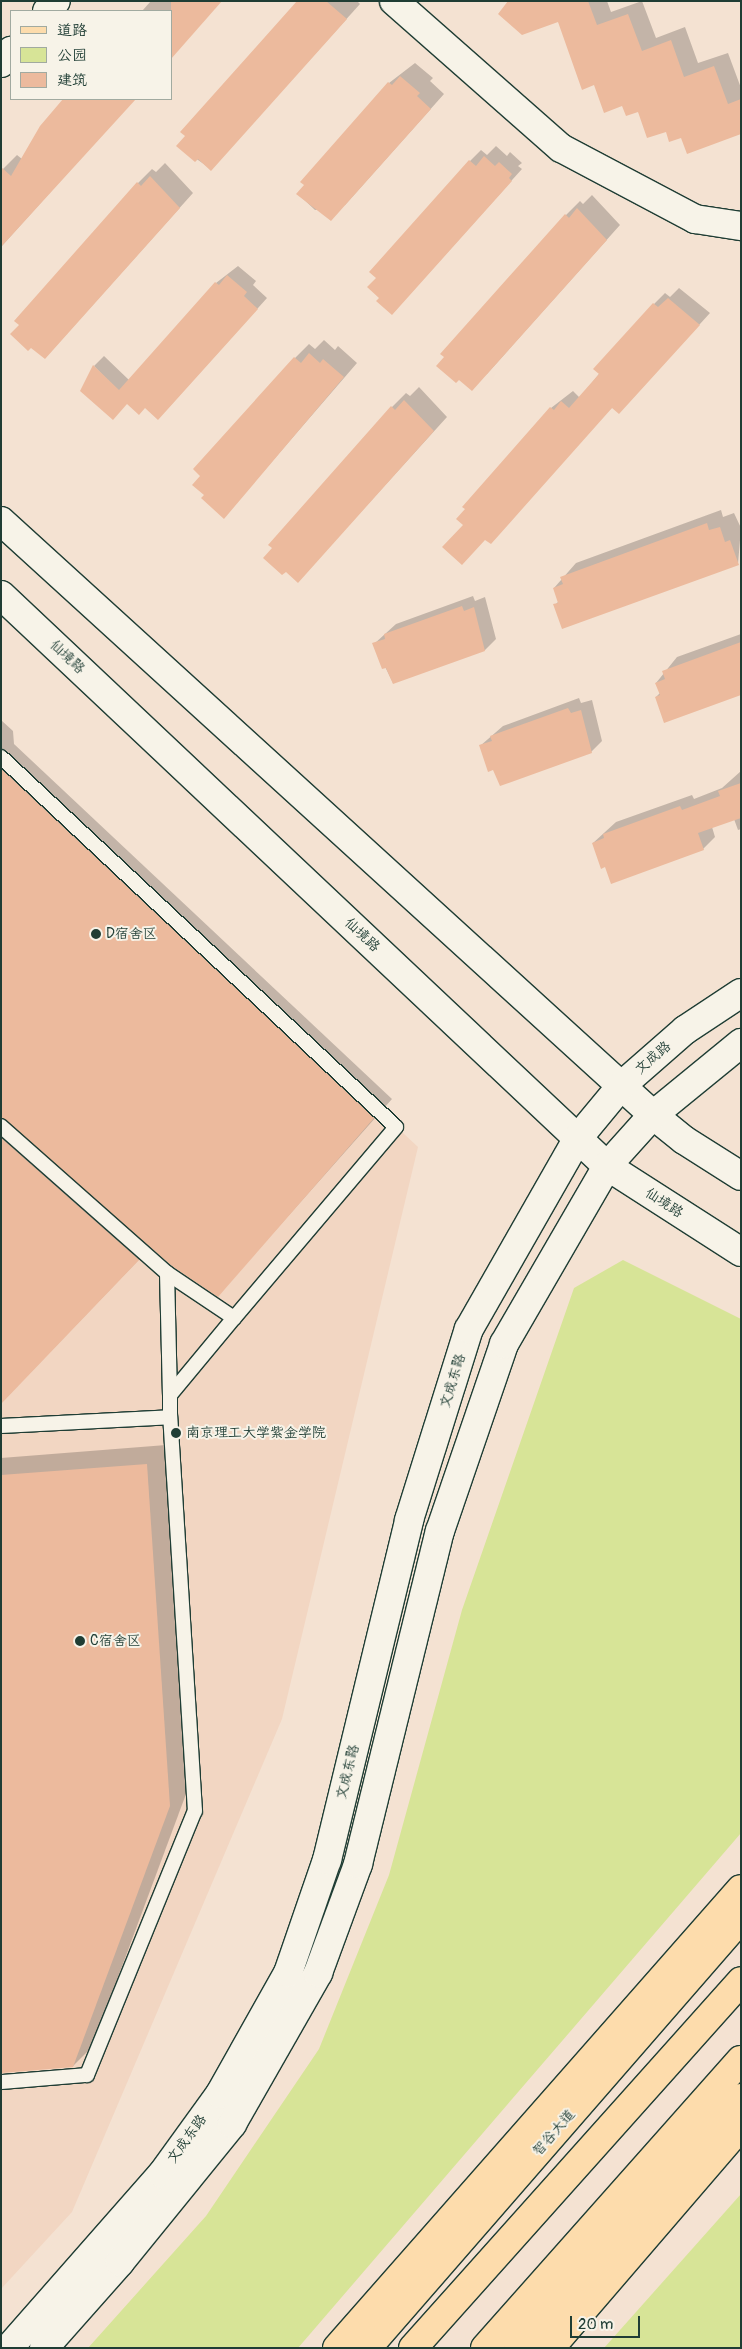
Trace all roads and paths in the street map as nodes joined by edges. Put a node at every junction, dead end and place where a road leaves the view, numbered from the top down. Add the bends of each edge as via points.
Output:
1 (394, 1) edge
2 (10, 53) edge
3 (1, 63) edge
4 (741, 226) edge
5 (1, 521) edge
6 (1, 595) edge
7 (1, 757) edge
8 (741, 993) edge
9 (741, 1043) edge
10 (621, 1086) junction
11 (653, 1115) junction
12 (1, 1126) edge
13 (578, 1138) junction
14 (607, 1166) junction
15 (741, 1176) edge
16 (741, 1252) edge
17 (167, 1273) junction
18 (234, 1318) junction
19 (170, 1395) junction
20 (170, 1417) junction
21 (1, 1426) edge
22 (741, 1889) edge
23 (741, 1918) edge
24 (741, 1981) edge
25 (741, 2060) edge
26 (1, 2082) edge
27 (741, 2098) edge
28 (741, 2126) edge
29 (9, 2348) edge
30 (44, 2348) edge
31 (338, 2348) edge
32 (367, 2348) edge
33 (413, 2348) edge
34 (485, 2348) edge
35 (518, 2348) edge
36 (550, 2348) edge

1 - 4 street via 561,148 695,219
2 - 3 street
5 - 10 street
6 - 13 street, 仙境路
7 - 18 lane via 396,1127
8 - 10 street, 文成路 via 685,1030
9 - 11 street
10 - 11 street
10 - 13 street, 文成路
11 - 14 street
11 - 15 street via 684,1140
12 - 17 lane
13 - 14 street, 仙境路
13 - 29 street, 文成东路 via 469,1329 409,1520 327,1860 288,1973 220,2094 162,2174
14 - 16 street, 仙境路
14 - 30 street, 文成东路 via 504,1344 440,1531 358,1864 318,1973 232,2124 120,2262
17 - 18 lane
17 - 19 lane
18 - 19 lane
19 - 20 lane
20 - 21 lane
20 - 26 lane via 195,1811 87,2075
22 - 31 main road
23 - 32 main road, 智谷大道
24 - 33 main road
25 - 34 main road
27 - 35 main road
28 - 36 main road

